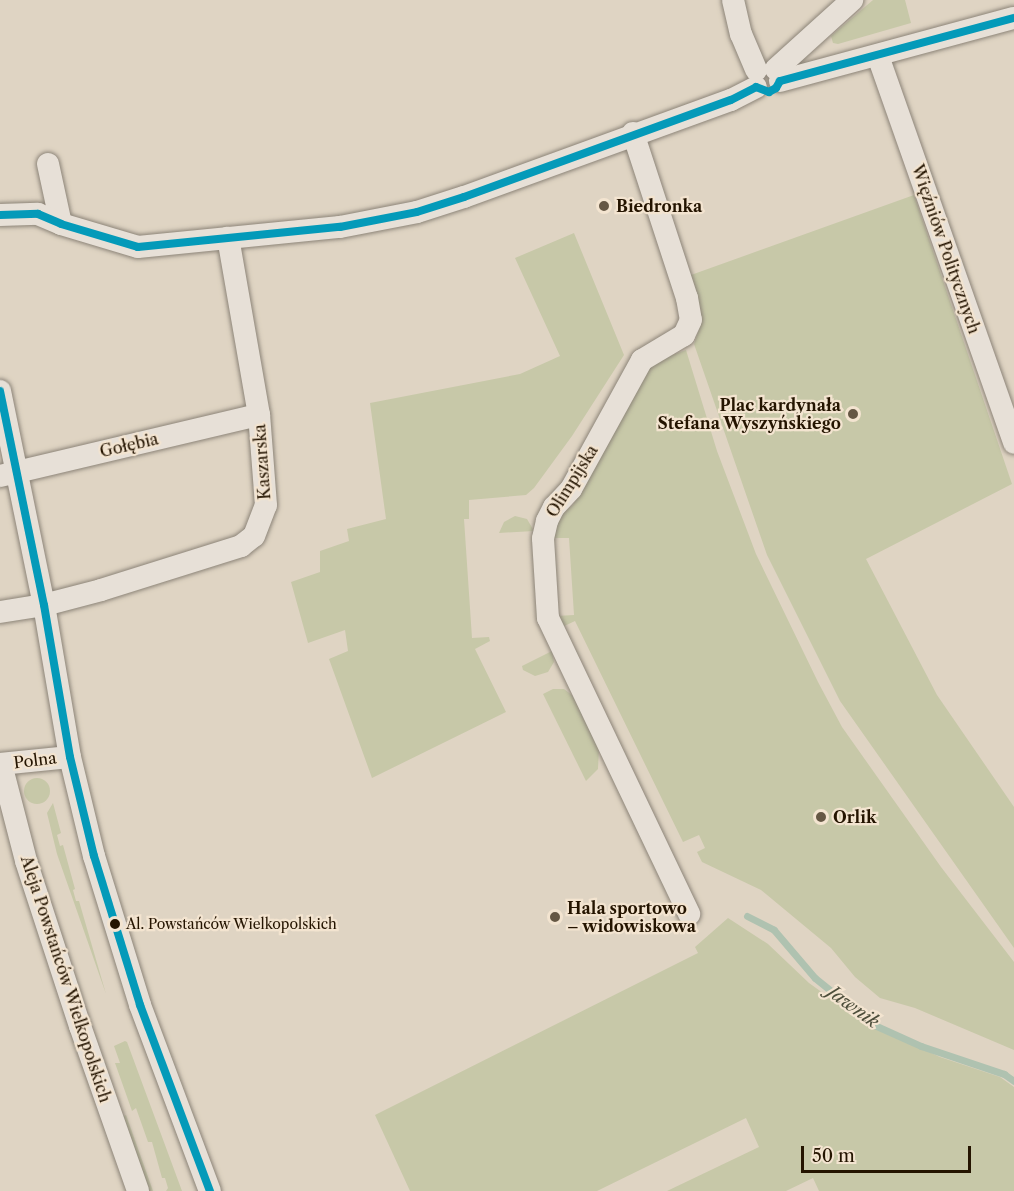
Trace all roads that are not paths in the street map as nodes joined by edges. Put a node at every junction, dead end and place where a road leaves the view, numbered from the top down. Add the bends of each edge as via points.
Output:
1 (733, 0) edge
2 (852, 0) edge
3 (1014, 18) edge
4 (878, 56) junction
5 (767, 77) junction
6 (625, 136) junction
7 (48, 164) dead end
8 (0, 215) edge
9 (61, 224) junction
10 (228, 238) junction
11 (0, 391) edge
12 (259, 415) junction
13 (1014, 442) edge
14 (8, 474) edge
15 (45, 605) junction
16 (0, 612) edge
17 (70, 756) junction
18 (0, 764) edge
19 (688, 914) dead end
20 (138, 1191) edge
21 (210, 1191) edge

1 - 5 street via 741,34
2 - 5 street
3 - 4 street
4 - 5 street
4 - 13 street, Więźniów Politycznych
5 - 6 street via 731,100
6 - 10 street via 417,212 340,227
6 - 19 street, Olimpijska via 687,298 691,320 684,335 642,360 571,489 547,520 543,532 548,618
7 - 9 street
8 - 9 street via 30,212
9 - 10 street via 138,247
10 - 12 street, Kaszarska
11 - 14 street
12 - 14 street, Gołębia
12 - 15 street, Kaszarska via 266,505 254,536 241,546
14 - 15 street
15 - 16 street, Kaszarska
15 - 17 street
17 - 18 street, Polna
17 - 21 street via 94,856 140,1005
18 - 20 street, Aleja Powstańców Wielkopolskich via 26,861

